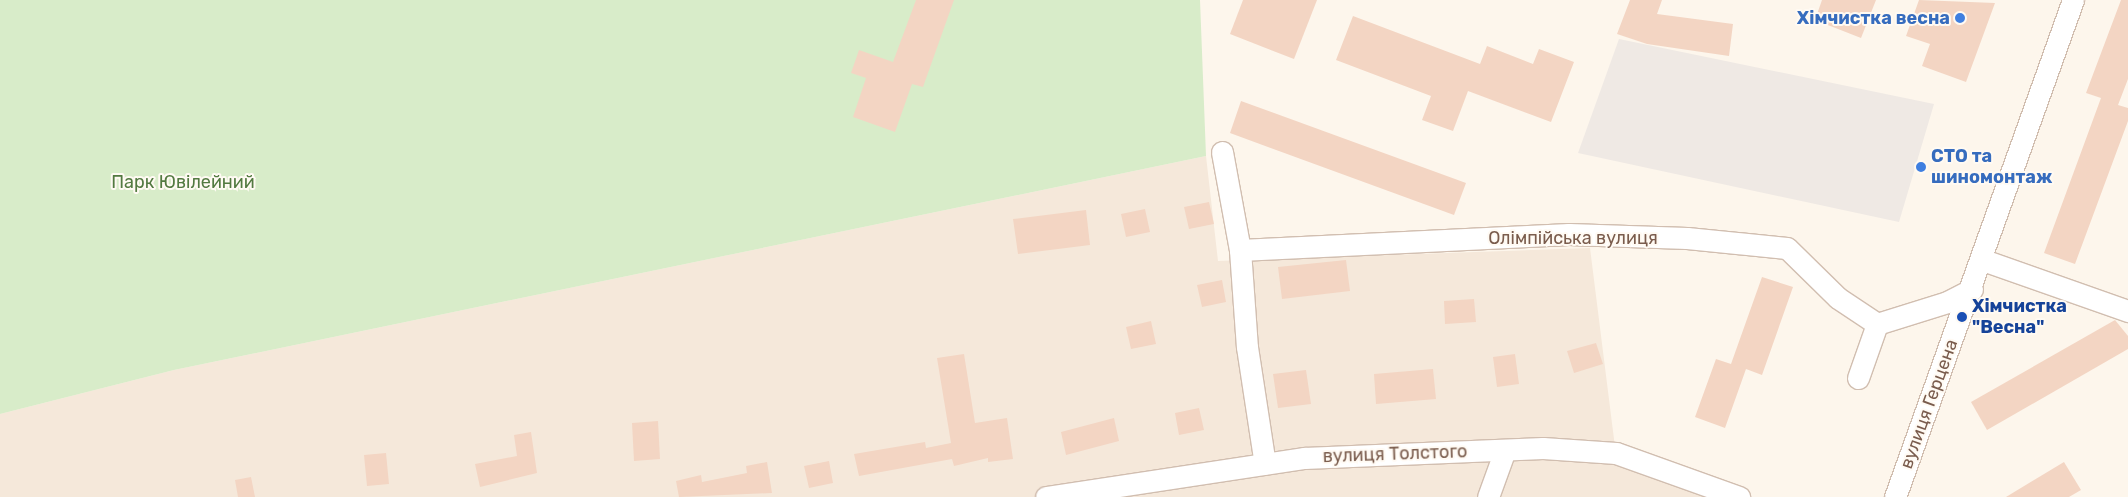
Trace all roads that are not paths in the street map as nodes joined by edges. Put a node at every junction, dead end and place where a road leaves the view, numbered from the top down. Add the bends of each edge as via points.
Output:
1 (2072, 0) edge
2 (1222, 152) dead end
3 (1240, 250) junction
4 (1982, 260) junction
5 (1972, 289) junction
6 (2128, 311) edge
7 (1877, 324) junction
8 (1858, 378) dead end
9 (1505, 450) junction
10 (1265, 464) junction
11 (1686, 488) edge
12 (1139, 490) edge
13 (1046, 497) edge
14 (1488, 497) edge
15 (1739, 497) edge
16 (1895, 497) edge

1 - 4 street, вулиця Герцена
2 - 3 street
3 - 7 street, Олімпійська вулиця via 1569,234 1688,238 1787,248 1838,298
3 - 10 street via 1247,347
4 - 5 street, вулиця Герцена
4 - 6 street
5 - 7 street via 1946,302
5 - 16 street, вулиця Герцена
7 - 8 street
9 - 10 street, вулиця Толстого via 1304,458
9 - 11 street, вулиця Толстого via 1544,448 1616,453
9 - 14 street
10 - 12 street, вулиця Толстого
11 - 15 street, вулиця Толстого
12 - 13 street, вулиця Толстого

